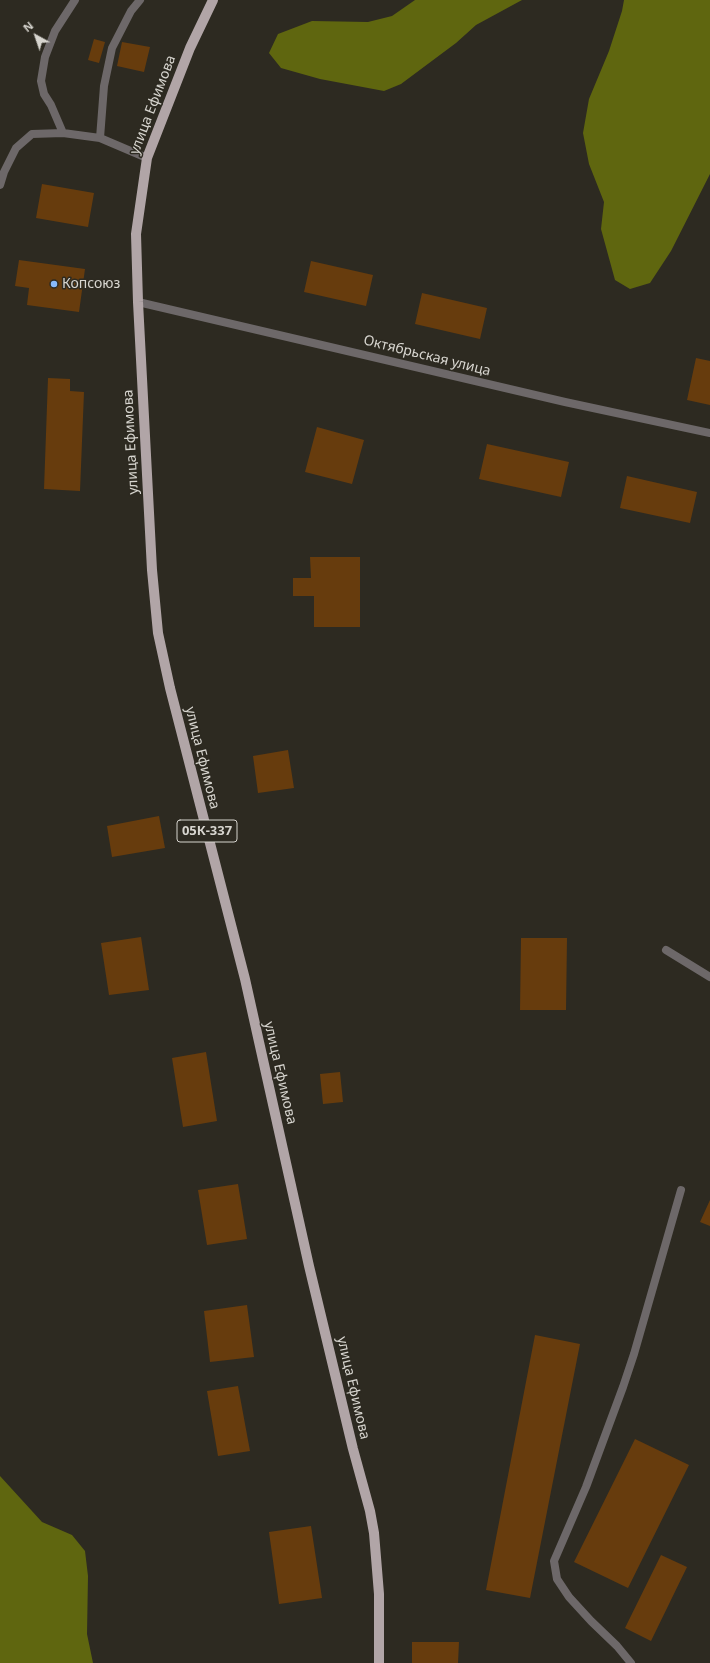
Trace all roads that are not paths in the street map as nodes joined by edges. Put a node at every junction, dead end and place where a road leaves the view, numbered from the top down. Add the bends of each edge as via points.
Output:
1 (75, 0) edge
2 (140, 0) edge
3 (213, 0) edge
4 (64, 133) junction
5 (100, 138) junction
6 (147, 158) junction
7 (0, 185) edge
8 (138, 302) junction
9 (710, 433) edge
10 (666, 950) dead end
11 (710, 977) edge
12 (681, 1190) dead end
13 (379, 1663) edge
14 (631, 1663) edge

1 - 4 street via 53,37 45,57 42,81 44,94
2 - 5 street via 112,48 104,86
3 - 6 main road, улица Ефимова / 05К-337 via 190,48
4 - 5 street
4 - 7 street via 32,134 16,148
5 - 6 street
6 - 8 main road, улица Ефимова / 05К-337 via 136,234
8 - 9 street, Октябрьская улица via 565,402
8 - 13 main road, улица Ефимова / 05К-337 via 152,570 158,633 245,979 309,1266 370,1511 379,1594
10 - 11 street
12 - 14 street via 623,1387 586,1487 554,1561 557,1579 569,1596

